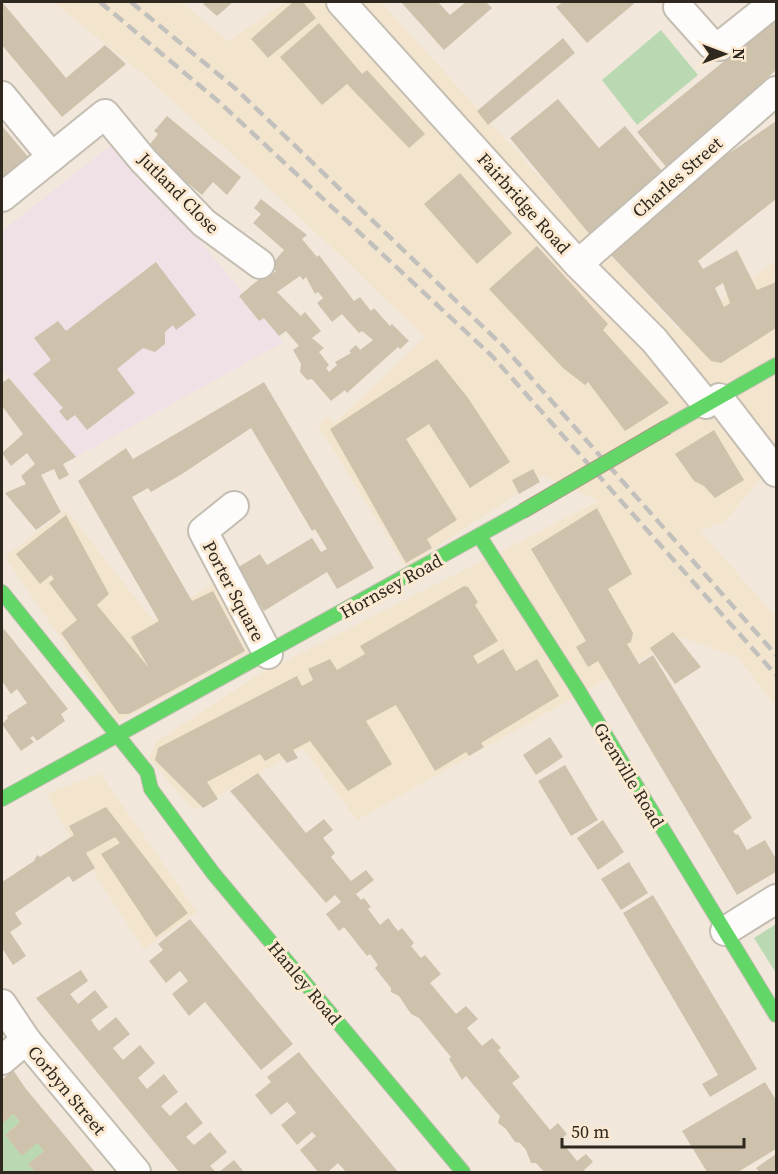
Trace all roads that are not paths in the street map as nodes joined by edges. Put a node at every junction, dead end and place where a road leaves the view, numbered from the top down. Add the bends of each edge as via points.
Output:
1 (341, 2) edge
2 (775, 2) edge
3 (678, 7) dead end
4 (777, 91) edge
5 (2, 96) edge
6 (52, 157) junction
7 (2, 197) edge
8 (260, 264) dead end
9 (578, 264) junction
10 (777, 365) edge
11 (713, 401) junction
12 (777, 472) edge
13 (234, 506) dead end
14 (480, 537) junction
15 (2, 592) edge
16 (268, 654) junction
17 (118, 734) junction
18 (136, 787) dead end
19 (151, 789) junction
20 (2, 799) edge
21 (777, 898) edge
22 (725, 932) junction
23 (2, 1004) edge
24 (777, 1015) edge
25 (26, 1040) junction
26 (2, 1060) edge
27 (136, 1173) edge
28 (463, 1173) edge

1 - 9 street, Fairbridge Road
2 - 3 street via 720,46 712,45
4 - 9 street, Charles Street
5 - 6 street
6 - 7 street
6 - 8 street, Jutland Close via 105,114 204,224
9 - 11 street, Fairbridge Road
10 - 11 street, Hornsey Road
11 - 12 street, Fairbridge Road
11 - 14 street, Hornsey Road, bridge
13 - 16 street, Porter Square via 203,531
14 - 16 street, Hornsey Road
14 - 22 street, Grenville Road
15 - 17 street, Hanley Road
16 - 17 street, Hornsey Road
17 - 19 street, Hanley Road via 147,772
17 - 20 street, Hornsey Road via 101,749
18 - 19 street
19 - 28 street, Hanley Road via 213,873
21 - 22 street
22 - 24 street, Grenville Road
23 - 25 street, Corbyn Street
25 - 26 street
25 - 27 street, Corbyn Street

